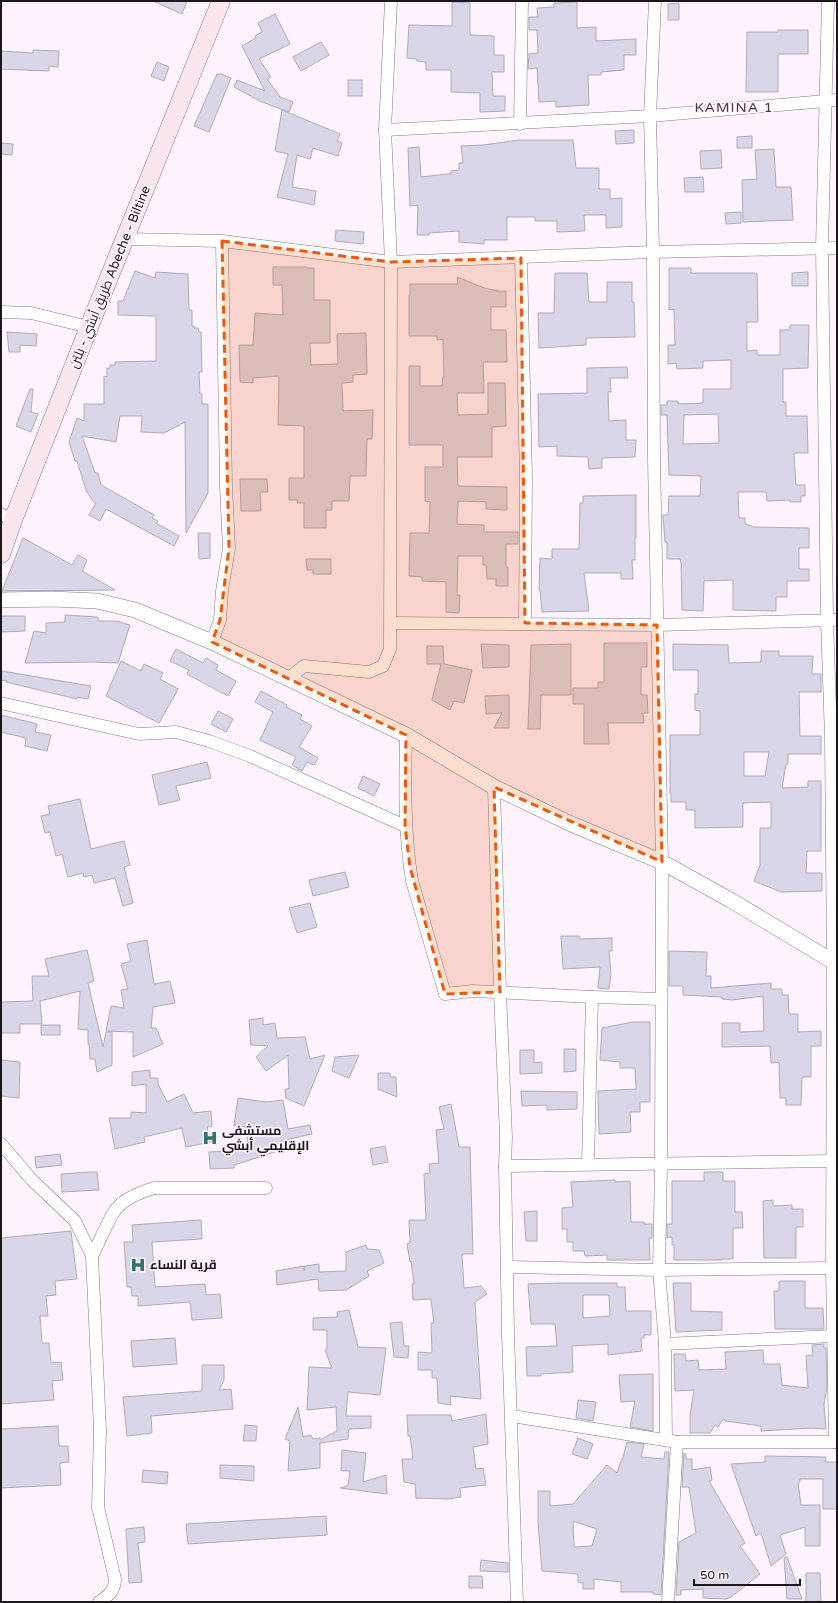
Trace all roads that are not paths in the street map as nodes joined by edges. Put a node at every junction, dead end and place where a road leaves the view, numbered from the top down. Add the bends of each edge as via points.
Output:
1 (221, 1) edge
2 (391, 1) edge
3 (522, 1) edge
4 (654, 1) edge
5 (828, 1) edge
6 (832, 100) edge
7 (650, 116) junction
8 (520, 124) junction
9 (385, 130) junction
10 (125, 239) junction
11 (222, 241) junction
12 (822, 248) junction
13 (837, 248) edge
14 (653, 252) junction
15 (521, 258) junction
16 (391, 262) junction
17 (1, 312) edge
18 (89, 327) junction
19 (7, 517) edge
20 (1, 554) edge
21 (1, 600) edge
22 (832, 620) edge
23 (391, 623) junction
24 (525, 623) junction
25 (658, 625) junction
26 (212, 642) junction
27 (289, 678) junction
28 (1, 703) edge
29 (406, 735) junction
30 (834, 737) edge
31 (494, 787) junction
32 (405, 826) junction
33 (662, 862) junction
34 (835, 963) edge
35 (500, 992) junction
36 (592, 997) junction
37 (661, 999) junction
38 (1, 1144) edge
39 (832, 1161) junction
40 (588, 1164) junction
41 (661, 1164) junction
42 (505, 1166) junction
43 (266, 1188) dead end
44 (92, 1256) junction
45 (508, 1268) junction
46 (834, 1268) edge
47 (659, 1270) junction
48 (833, 1336) junction
49 (665, 1344) junction
50 (512, 1416) junction
51 (672, 1441) junction
52 (836, 1442) edge
53 (99, 1602) edge
54 (517, 1602) edge
55 (668, 1602) edge

1 - 10 main road, طريق أبشي - بلتن Abeche - Biltine
2 - 9 street
3 - 8 street
4 - 7 street
5 - 6 street
6 - 7 street
6 - 12 street
7 - 8 street
7 - 14 street
8 - 9 street
9 - 16 street
10 - 11 street
10 - 18 main road, طريق أبشي - بلتن Abeche - Biltine
11 - 16 street
11 - 26 street via 229,548 220,620
12 - 13 street
12 - 14 street
12 - 22 street
14 - 15 street
14 - 25 street
15 - 16 street
15 - 24 street via 526,478
16 - 23 street
17 - 18 street via 31,313
18 - 19 main road, طريق أبشي - بلتن Abeche - Biltine
19 - 20 main road, طريق أبشي - بلتن Abeche - Biltine
21 - 26 street via 97,601 136,610
22 - 25 street
22 - 30 street
23 - 24 street
23 - 27 street via 390,649 383,666 368,672 304,666
24 - 25 street
25 - 33 street
26 - 27 street
27 - 29 street
28 - 32 street via 139,734 176,732 209,741 250,756
29 - 31 street
29 - 32 street
30 - 34 street
31 - 33 street via 569,823
31 - 35 street
32 - 35 street via 412,881 444,994
33 - 34 street
33 - 37 street
34 - 39 street
35 - 36 street
35 - 42 street
36 - 37 street
36 - 40 street
37 - 41 street
38 - 44 street via 32,1180 75,1221
39 - 41 street
39 - 46 street
40 - 41 street
40 - 42 street
41 - 47 street
42 - 45 street
43 - 44 street via 154,1188 142,1192 116,1210
44 - 53 street via 100,1430 98,1507 115,1579 111,1593
45 - 47 street
45 - 50 street
46 - 47 street
46 - 48 street
47 - 49 street
48 - 49 street
48 - 52 street
49 - 51 street
50 - 51 street
50 - 54 street
51 - 52 street
51 - 55 street

